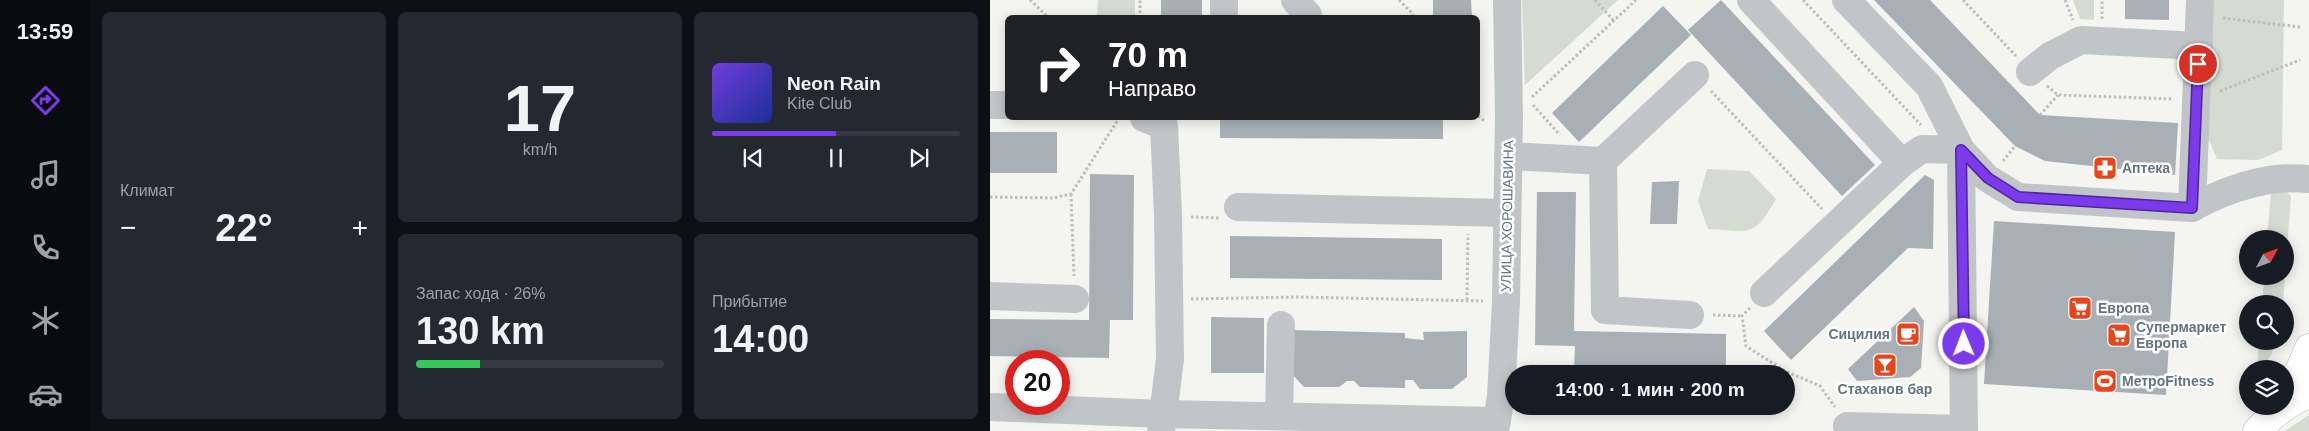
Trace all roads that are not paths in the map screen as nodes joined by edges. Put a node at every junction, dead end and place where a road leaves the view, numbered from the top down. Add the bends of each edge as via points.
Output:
1 (1224, 0) edge
2 (1507, 0) edge
3 (1752, 0) edge
4 (1846, 0) edge
5 (2200, 8) edge
6 (1224, 15) edge
7 (2199, 46) junction
8 (2030, 72) road end
9 (1695, 75) road end
10 (990, 105) edge
11 (1005, 105) edge
12 (1158, 120) edge
13 (1961, 150) junction
14 (1508, 156) junction
15 (1593, 160) junction
16 (1902, 163) junction
17 (2309, 179) edge
18 (1238, 207) road end
19 (2192, 208) junction
20 (1506, 213) junction
21 (1764, 293) road end
22 (990, 296) edge
23 (1075, 299) road end
24 (1690, 315) road end
25 (1281, 325) dead end
26 (2309, 348) edge
27 (2294, 379) edge
28 (2309, 394) edge
29 (990, 407) edge
30 (1502, 411) edge
31 (1279, 416) junction
32 (2268, 418) edge
33 (1162, 423) edge
34 (1847, 426) road end
35 (1964, 430) edge

1 - 6 street
2 - 14 street, УЛИЦА ХОРОШАВИНА
3 - 16 street
4 - 13 street via 1929,86
5 - 7 street
7 - 8 street via 2081,40 2050,56
7 - 19 street
9 - 15 street
10 - 11 street
12 - 33 street via 1168,215 1170,359
13 - 16 street via 1922,149
13 - 19 street via 1988,178 2018,197
13 - 35 street
14 - 15 street
14 - 20 street, УЛИЦА ХОРОШАВИНА
15 - 24 street via 1605,310
16 - 21 street
17 - 19 street via 2278,179 2249,186 2208,199
18 - 20 street
20 - 30 street, УЛИЦА ХОРОШАВИНА
22 - 23 street
25 - 31 street
26 - 27 main road
28 - 32 main road via 2296,398
29 - 33 street
30 - 31 street
31 - 33 street
34 - 35 street

